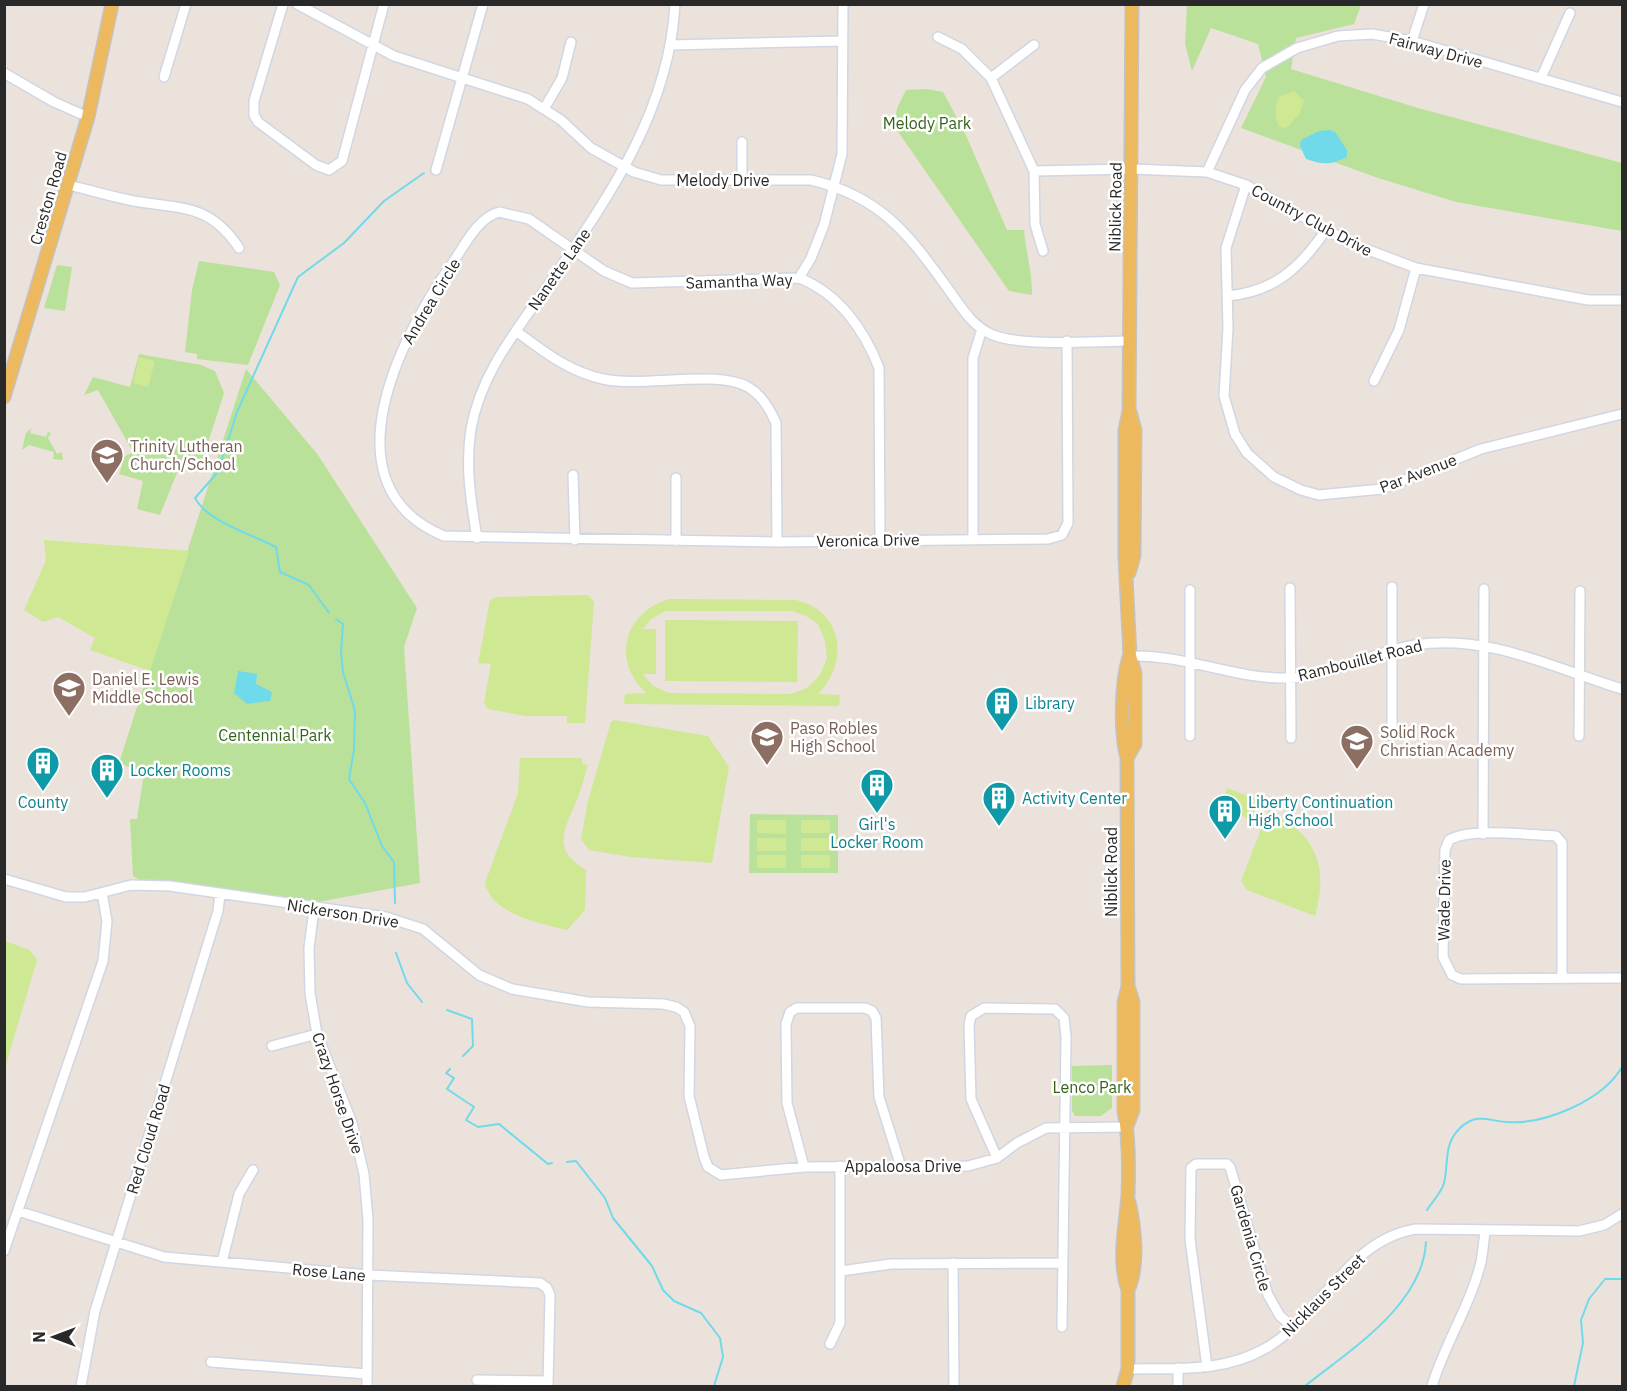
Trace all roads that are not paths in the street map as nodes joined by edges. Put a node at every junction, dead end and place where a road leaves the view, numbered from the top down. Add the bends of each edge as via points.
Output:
1 (112, 4) edge
2 (186, 4) edge
3 (283, 4) edge
4 (297, 4) edge
5 (384, 4) edge
6 (483, 4) edge
7 (675, 4) edge
8 (843, 4) edge
9 (1132, 4) edge
10 (1424, 4) edge
11 (1570, 13) dead end
12 (938, 37) dead end
13 (843, 41) junction
14 (1412, 41) junction
15 (571, 42) dead end
16 (670, 45) junction
17 (1034, 45) dead end
18 (373, 46) junction
19 (4, 73) edge
20 (164, 77) dead end
21 (462, 78) junction
22 (991, 78) junction
23 (1541, 78) junction
24 (1623, 102) edge
25 (544, 109) junction
26 (88, 117) junction
27 (742, 142) dead end
28 (625, 168) junction
29 (1132, 169) junction
30 (436, 170) dead end
31 (1034, 171) junction
32 (1207, 172) junction
33 (742, 181) junction
34 (69, 185) junction
35 (1246, 185) junction
36 (835, 186) junction
37 (1326, 230) junction
38 (239, 248) dead end
39 (574, 248) junction
40 (1043, 251) dead end
41 (1416, 268) junction
42 (799, 278) junction
43 (1227, 296) junction
44 (1623, 300) edge
45 (982, 328) junction
46 (516, 331) junction
47 (1067, 341) junction
48 (1130, 341) junction
49 (1374, 381) dead end
50 (4, 397) edge
51 (1623, 414) edge
52 (573, 475) dead end
53 (676, 478) dead end
54 (477, 538) junction
55 (973, 539) junction
56 (574, 540) junction
57 (880, 540) junction
58 (676, 541) junction
59 (777, 542) junction
60 (1392, 587) dead end
61 (1290, 588) dead end
62 (1484, 589) dead end
63 (1190, 590) dead end
64 (1580, 591) dead end
65 (1485, 645) junction
66 (1390, 651) junction
67 (1130, 656) junction
68 (1190, 662) junction
69 (1580, 677) junction
70 (1290, 678) junction
71 (1623, 689) edge
72 (1190, 736) dead end
73 (1392, 736) dead end
74 (1579, 736) dead end
75 (1291, 738) dead end
76 (1483, 834) junction
77 (4, 879) edge
78 (102, 893) junction
79 (220, 894) junction
80 (314, 909) junction
81 (1562, 977) junction
82 (1623, 978) edge
83 (317, 1034) junction
84 (272, 1046) dead end
85 (1064, 1127) junction
86 (1127, 1127) junction
87 (698, 1132) joint
88 (997, 1158) junction
89 (840, 1166) junction
90 (804, 1167) junction
91 (901, 1167) junction
92 (253, 1170) dead end
93 (18, 1210) junction
94 (1623, 1214) edge
95 (1485, 1230) junction
96 (116, 1243) junction
97 (4, 1251) edge
98 (222, 1262) junction
99 (953, 1263) junction
100 (1063, 1263) junction
101 (841, 1271) junction
102 (368, 1275) junction
103 (1062, 1327) dead end
104 (1293, 1327) junction
105 (830, 1344) dead end
106 (211, 1362) dead end
107 (1207, 1367) junction
108 (1178, 1368) junction
109 (1128, 1369) junction
110 (367, 1374) junction
111 (477, 1380) dead end
112 (548, 1384) edge
113 (81, 1386) edge
114 (367, 1386) edge
115 (954, 1386) edge
116 (1123, 1386) edge
117 (1133, 1386) edge
118 (1178, 1386) edge
119 (1432, 1386) edge

1 - 26 main road, Creston Road
2 - 20 street
3 - 18 street via 254,101 254,115 322,169 336,167 342,161
4 - 18 street, Melody Drive
5 - 18 street
6 - 21 street
7 - 16 street, Nanette Lane
8 - 13 street
9 - 29 main road, Niblick Road
10 - 14 street
11 - 23 street
12 - 22 street via 962,49
13 - 16 street
13 - 36 street via 842,154
14 - 23 street, Fairway Drive
14 - 32 street, Fairway Drive via 1354,34 1317,42 1274,59 1245,90
15 - 25 street via 562,78
16 - 28 street, Nanette Lane via 654,104
17 - 22 street
18 - 21 street, Melody Drive
19 - 26 street
21 - 25 street, Melody Drive via 519,96
21 - 30 street
22 - 31 street
23 - 24 street, Fairway Drive
25 - 28 street, Melody Drive via 591,148
26 - 34 main road, Creston Road
27 - 33 street
28 - 33 street, Melody Drive via 661,180
28 - 39 street, Nanette Lane
29 - 31 street, Country Club Drive
29 - 32 street, Country Club Drive
29 - 48 main road, Niblick Road
31 - 40 street via 1035,224
32 - 35 street, Country Club Drive
33 - 36 street, Melody Drive via 811,180
34 - 38 street via 199,212 227,229
34 - 50 main road, Creston Road
35 - 37 street, Country Club Drive
35 - 43 street, Par Avenue via 1226,249
36 - 42 street via 811,258
36 - 45 street, Melody Drive via 880,209 902,228 968,317
37 - 41 street, Country Club Drive
37 - 43 street via 1290,274 1256,292
39 - 42 street, Samantha Way via 611,276 632,283
39 - 46 street, Nanette Lane
39 - 54 street, Andrea Circle via 529,219 507,212 490,214 423,308 402,348 384,407 380,442 387,485 410,515 433,531 444,536
41 - 44 street, Country Club Drive via 1588,300
41 - 49 street via 1399,330
42 - 57 street, Samantha Way via 820,286 844,308 873,351 879,368
43 - 51 street, Par Avenue via 1227,415 1235,434 1261,468 1301,490 1329,495 1382,489 1481,449
45 - 47 street, Melody Drive via 994,335 1021,340
45 - 55 street via 974,358
46 - 54 street, Nanette Lane via 484,385 471,428 469,475
46 - 59 street via 564,365 604,380 720,381 749,387 770,408 776,423
47 - 48 street, Melody Drive
47 - 55 street, Veronica Drive via 1066,530 1056,539
48 - 67 main road, Niblick Road via 1130,411 1125,441
52 - 56 street
53 - 58 street
54 - 56 street, Veronica Drive
55 - 57 street, Veronica Drive
56 - 58 street, Veronica Drive
57 - 59 street, Veronica Drive
58 - 59 street, Veronica Drive
60 - 66 street
61 - 70 street
62 - 65 street
63 - 68 street
64 - 69 street
65 - 66 street, Rambouillet Road via 1435,643
65 - 69 street, Rambouillet Road
65 - 76 street
66 - 70 street, Rambouillet Road via 1311,676
66 - 73 street
67 - 68 street, Rambouillet Road via 1157,655
67 - 86 main road, Niblick Road via 1125,670 1124,745 1133,1110
68 - 70 street, Rambouillet Road via 1248,676
68 - 72 street
69 - 71 street, Rambouillet Road
69 - 74 street
70 - 75 street
76 - 81 street, Wade Drive via 1560,839
76 - 81 street, Wade Drive via 1454,837 1444,850 1443,957 1448,971 1461,979
77 - 78 street, Nickerson Drive via 66,897
78 - 79 street, Nickerson Drive via 145,885
78 - 93 street via 107,921 103,961
79 - 80 street, Nickerson Drive
79 - 96 street, Red Cloud Road
80 - 83 street, Crazy Horse Drive via 309,948 310,993
80 - 87 street, Nickerson Drive via 410,923 442,942 479,975 512,989 588,1002 663,1004 684,1012 690,1026 689,1096
81 - 82 street, Wade Drive
83 - 84 street
83 - 102 street, Crazy Horse Drive via 351,1123 362,1165
85 - 86 street, Appaloosa Drive
85 - 88 street, Appaloosa Drive via 1031,1134
85 - 88 street via 1064,1018 1055,1010 984,1008 971,1016 969,1025 970,1100
85 - 100 street
86 - 109 main road, Niblick Road via 1124,1279 1128,1290
87 - 90 street, Appaloosa Drive via 704,1157 715,1174
88 - 91 street, Appaloosa Drive via 968,1166
89 - 90 street, Appaloosa Drive
89 - 91 street, Appaloosa Drive
89 - 101 street
90 - 91 street via 786,1103 786,1024 796,1008 872,1011 876,1018 879,1097
92 - 98 street via 239,1194
93 - 96 street, Rose Lane
93 - 97 street
94 - 95 street, Nicklaus Street via 1579,1232
95 - 104 street, Nicklaus Street via 1416,1228 1387,1236 1358,1257
95 - 119 street via 1473,1287 1447,1341
96 - 98 street, Rose Lane via 164,1257
96 - 113 street, Red Cloud Road via 95,1311
98 - 102 street, Rose Lane
99 - 100 street
99 - 101 street via 891,1264
99 - 115 street
100 - 103 street
101 - 105 street via 840,1323
102 - 110 street, Crazy Horse Drive
102 - 112 street, Rose Lane via 540,1283 550,1295
104 - 107 street, Nicklaus Street via 1257,1353
104 - 107 street, Gardenia Circle via 1280,1316 1268,1295 1230,1167 1196,1164 1191,1168 1190,1239
106 - 110 street
107 - 108 street, Nicklaus Street
108 - 109 street, Nicklaus Street
108 - 118 street
109 - 116 main road, Niblick Road
109 - 117 main road, Niblick Road
110 - 114 street, Crazy Horse Drive
111 - 112 street

